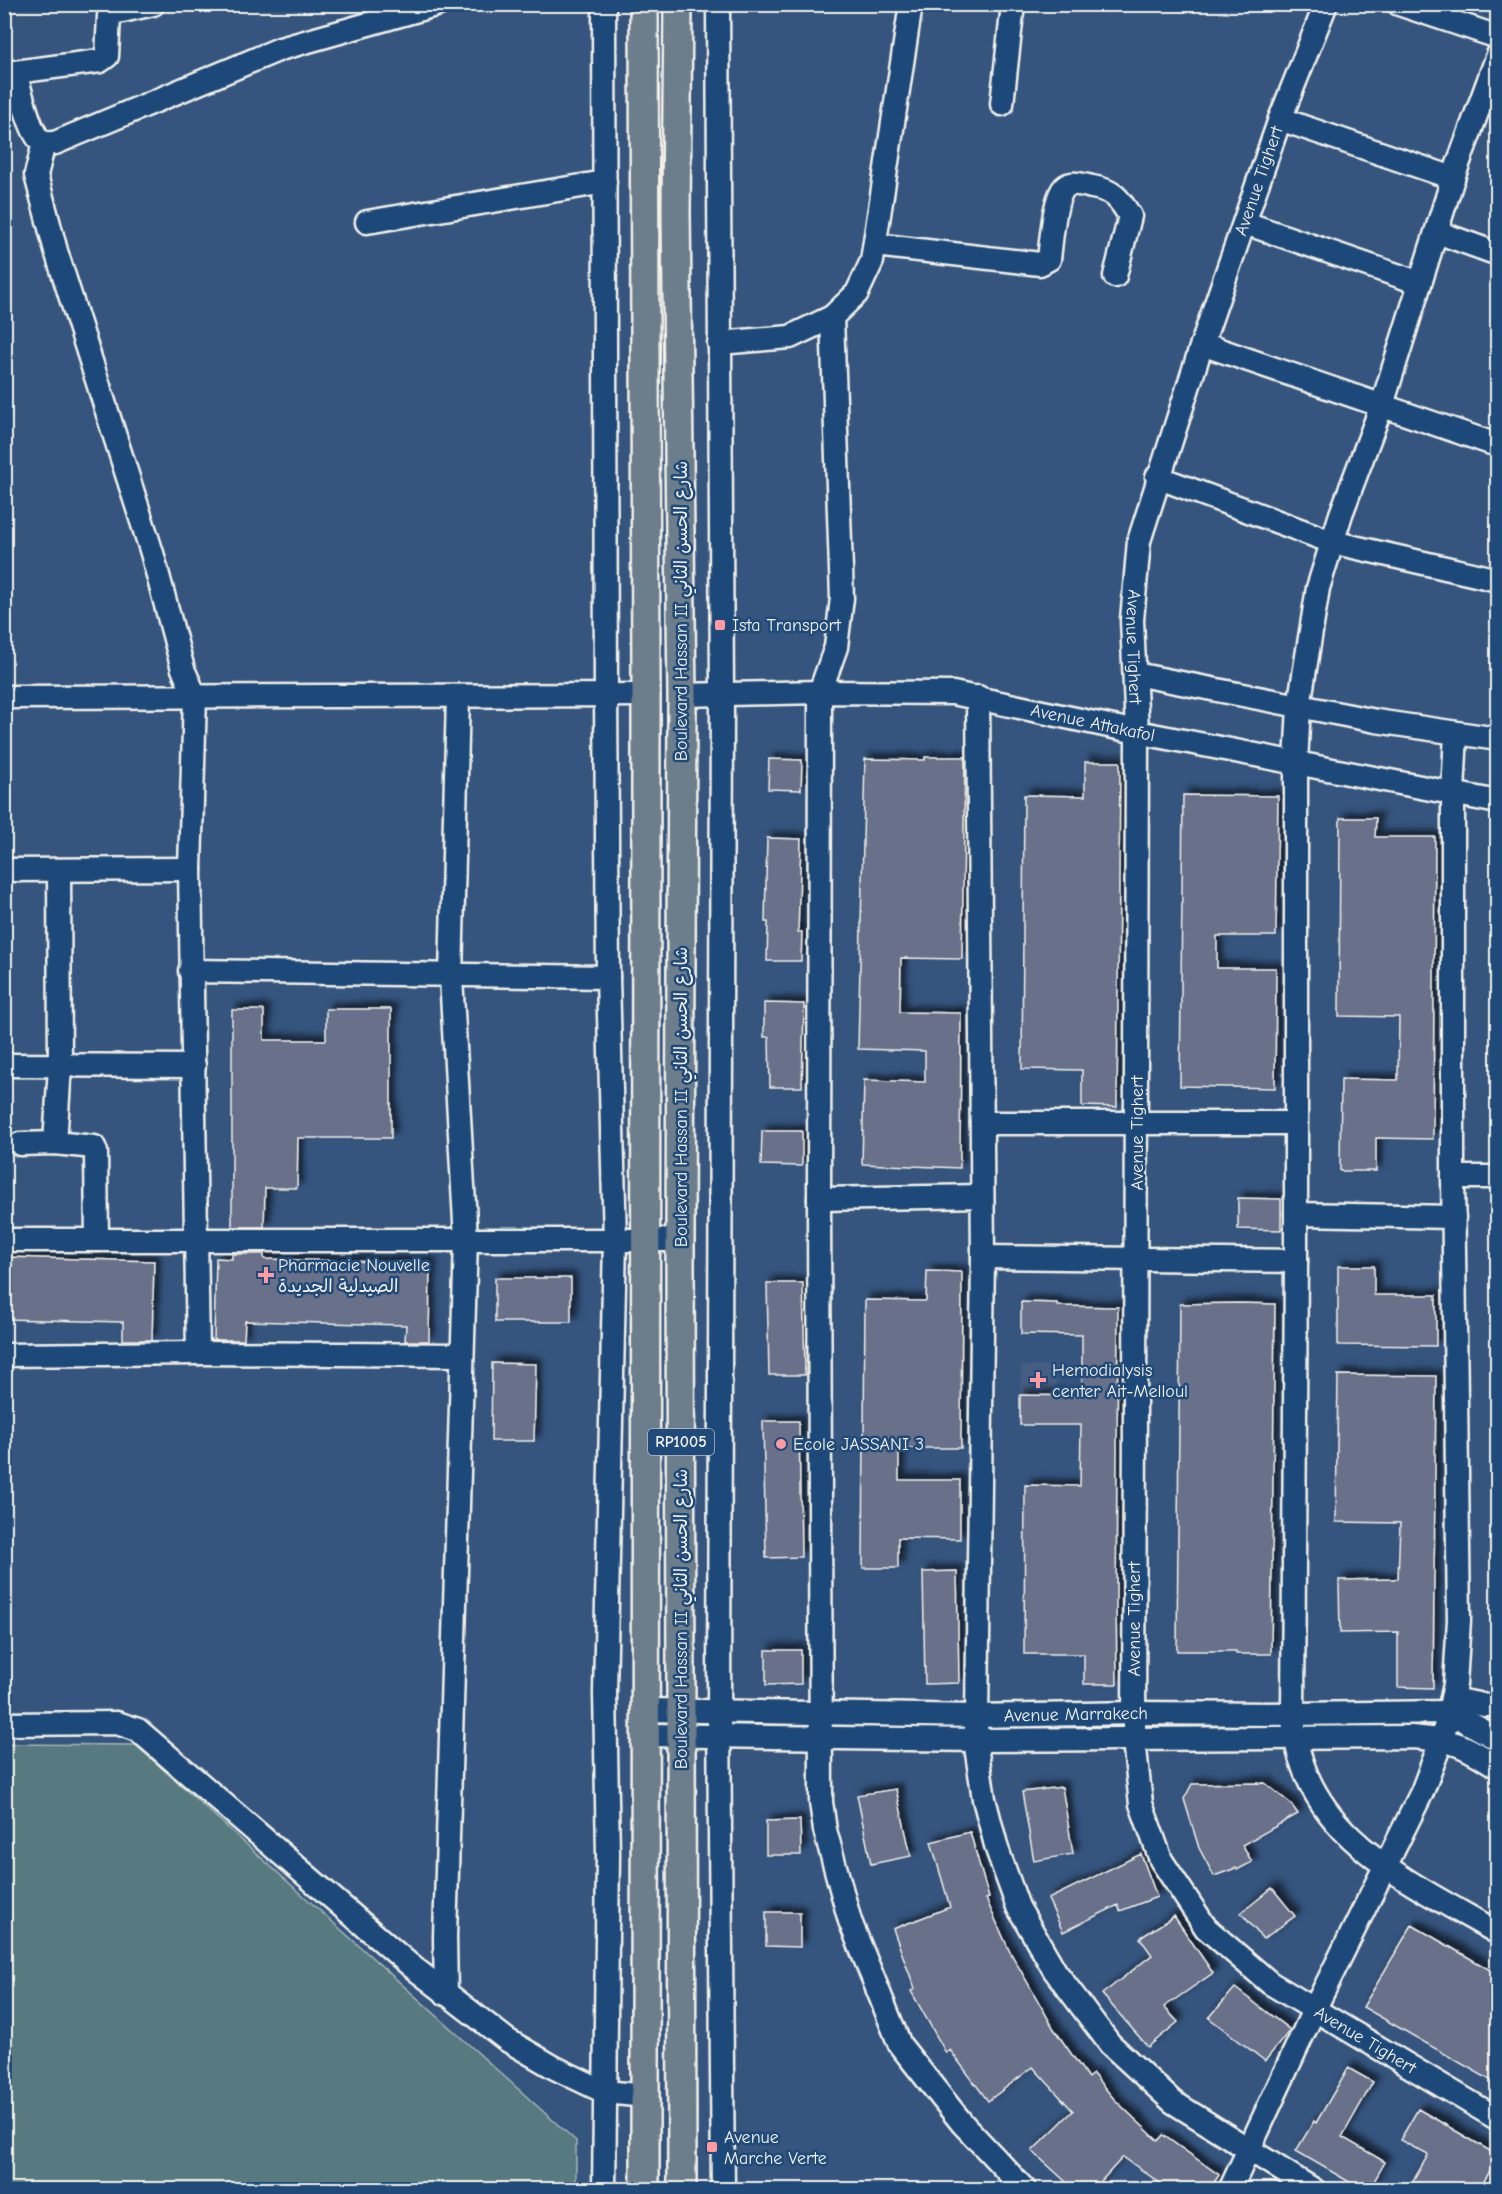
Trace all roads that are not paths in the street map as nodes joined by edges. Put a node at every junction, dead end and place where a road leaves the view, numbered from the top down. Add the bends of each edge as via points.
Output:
1 (153, 4) edge
2 (439, 4) edge
3 (604, 4) edge
4 (644, 4) edge
5 (678, 4) edge
6 (718, 4) edge
7 (911, 4) edge
8 (1013, 4) edge
9 (1326, 4) edge
10 (1399, 4) edge
11 (1497, 36) edge
12 (1497, 55) edge
13 (10, 76) edge
14 (1002, 105) dead end
15 (1280, 119) junction
16 (44, 143) junction
17 (1453, 178) junction
18 (605, 182) junction
19 (367, 222) dead end
20 (1245, 223) junction
21 (1437, 232) junction
22 (875, 245) junction
23 (1497, 254) edge
24 (1115, 276) dead end
25 (1420, 283) junction
26 (832, 317) junction
27 (719, 343) junction
28 (1202, 344) junction
29 (1382, 405) junction
30 (1497, 442) edge
31 (1157, 477) junction
32 (1332, 542) junction
33 (1497, 580) edge
34 (1135, 674) junction
35 (820, 692) junction
36 (646, 695) junction
37 (682, 695) junction
38 (195, 696) junction
39 (458, 696) junction
40 (606, 696) junction
41 (722, 696) junction
42 (4, 697) edge
43 (978, 697) junction
44 (1299, 706) junction
45 (1137, 732) junction
46 (1456, 733) junction
47 (1497, 739) edge
48 (1296, 763) junction
49 (1453, 793) junction
50 (1497, 802) edge
51 (190, 869) junction
52 (4, 870) edge
53 (59, 870) junction
54 (190, 971) junction
55 (451, 976) junction
56 (608, 977) junction
57 (4, 1065) edge
58 (194, 1066) junction
59 (60, 1067) junction
60 (1137, 1122) junction
61 (1295, 1123) junction
62 (982, 1124) junction
63 (55, 1143) junction
64 (20, 1144) dead end
65 (1453, 1176) junction
66 (1497, 1177) edge
67 (982, 1196) junction
68 (819, 1199) junction
69 (1296, 1214) junction
70 (1454, 1216) junction
71 (466, 1239) junction
72 (4, 1240) edge
73 (97, 1240) junction
74 (197, 1240) junction
75 (615, 1240) junction
76 (646, 1240) junction
77 (680, 1240) junction
78 (983, 1257) junction
79 (1137, 1260) junction
80 (1296, 1261) junction
81 (198, 1353) junction
82 (4, 1355) edge
83 (462, 1355) junction
84 (1497, 1705) edge
85 (1451, 1706) junction
86 (719, 1712) junction
87 (1133, 1713) junction
88 (819, 1714) junction
89 (1293, 1714) junction
90 (977, 1716) junction
91 (647, 1722) junction
92 (682, 1723) junction
93 (4, 1724) edge
94 (720, 1736) junction
95 (819, 1739) junction
96 (1294, 1739) junction
97 (1442, 1739) junction
98 (1497, 1739) edge
99 (975, 1740) junction
100 (1134, 1740) junction
101 (1497, 1767) edge
102 (1384, 1867) junction
103 (1497, 1934) edge
104 (446, 1994) junction
105 (1314, 2010) junction
106 (605, 2092) junction
107 (646, 2096) junction
108 (1497, 2119) edge
109 (1249, 2149) junction
110 (604, 2190) edge
111 (645, 2190) edge
112 (682, 2190) edge
113 (723, 2190) edge
114 (1025, 2190) edge
115 (1230, 2190) edge
116 (1314, 2190) edge

1 - 13 street via 110,16 107,56 100,61
2 - 16 street via 280,49 55,143
3 - 18 street
4 - 36 main road, Boulevard Hassan II شارع الحسن الثاني
5 - 37 main road, Boulevard Hassan II شارع الحسن الثاني via 676,212
6 - 27 street
7 - 22 street
8 - 14 street
9 - 15 street, Avenue Tighert
10 - 11 street
12 - 17 street
13 - 16 street via 38,139
15 - 17 street
15 - 20 street, Avenue Tighert
16 - 38 street via 36,175 53,240 152,553 183,669
17 - 21 street
18 - 19 street
18 - 40 street
20 - 25 street
20 - 28 street, Avenue Tighert
21 - 23 street
21 - 25 street
22 - 24 street via 1040,264 1048,260 1059,196 1066,186 1075,184 1108,189 1130,216
22 - 26 street via 858,293
25 - 29 street
26 - 27 street via 790,337
26 - 35 street via 842,598 836,647
27 - 41 street
28 - 29 street
28 - 31 street, Avenue Tighert
29 - 30 street
29 - 32 street
31 - 32 street
31 - 34 street, Avenue Tighert via 1138,541 1132,620
32 - 33 street
32 - 44 street via 1318,588
34 - 44 street
34 - 45 street, Avenue Tighert
35 - 41 street, Avenue Attakafol
35 - 43 street, Avenue Attakafol via 953,693
35 - 68 street
36 - 37 main road
36 - 40 street
36 - 76 main road, Boulevard Hassan II شارع الحسن الثاني / RP1005
37 - 41 street, Avenue Attakafol
37 - 77 main road, Boulevard Hassan II شارع الحسن الثاني / RP1005
38 - 39 street
38 - 42 street
38 - 51 street
39 - 40 street
39 - 55 street
40 - 56 street
41 - 86 street
43 - 45 street, Avenue Attakafol
43 - 62 street
44 - 46 street
44 - 48 street
45 - 48 street, Avenue Attakafol
45 - 60 street, Avenue Tighert
46 - 47 street
46 - 49 street
48 - 49 street, Avenue Attakafol
48 - 61 street
49 - 50 street, Avenue Attakafol
49 - 65 street
51 - 53 street
51 - 54 street
52 - 53 street
53 - 59 street
54 - 55 street
54 - 58 street
55 - 56 street
55 - 71 street
56 - 75 street
57 - 59 street
58 - 59 street
58 - 74 street
59 - 63 street
60 - 61 street
60 - 62 street
60 - 79 street, Avenue Tighert
61 - 69 street
62 - 67 street
63 - 64 street
63 - 73 street via 90,1145 96,1149
65 - 66 street
65 - 70 street
67 - 68 street
67 - 78 street
68 - 88 street
69 - 70 street
69 - 80 street
70 - 85 street via 1459,1620
71 - 74 street
71 - 75 street
71 - 83 street
72 - 73 street
73 - 74 street
74 - 81 street
75 - 76 street
75 - 106 street via 605,1693
76 - 77 street
76 - 91 main road, Boulevard Hassan II شارع الحسن الثاني / RP1005
77 - 92 main road, Boulevard Hassan II شارع الحسن الثاني / RP1005
78 - 79 street
78 - 90 street
79 - 80 street
79 - 87 street, Avenue Tighert
80 - 89 street
81 - 82 street
81 - 83 street
83 - 104 street
84 - 85 street, Avenue Marrakech
85 - 89 street, Avenue Marrakech
85 - 97 street
85 - 98 street
86 - 88 street, Avenue Marrakech
86 - 92 street, Avenue Marrakech
86 - 94 street
87 - 89 street, Avenue Marrakech
87 - 90 street, Avenue Marrakech
87 - 100 street, Avenue Tighert
88 - 90 street, Avenue Marrakech
88 - 95 street
89 - 96 street
90 - 99 street
91 - 92 street, Avenue Marrakech
91 - 107 main road, Boulevard Hassan II شارع الحسن الثاني / RP1005
92 - 94 street, Avenue Marrakech
92 - 112 main road, Boulevard Hassan II شارع الحسن الثاني / RP1005
93 - 104 street via 117,1723 138,1730
94 - 95 street, Avenue Marrakech
94 - 113 street
95 - 99 street, Avenue Marrakech
95 - 114 street via 821,1802 828,1841 850,1921 900,2045 962,2124
96 - 97 street, Avenue Marrakech
96 - 100 street, Avenue Marrakech
96 - 102 street via 1319,1803 1344,1833
97 - 101 street, Avenue Marrakech via 1466,1746
97 - 102 street via 1422,1792
99 - 100 street, Avenue Marrakech
99 - 109 street via 984,1799 998,1849 1018,1906 1055,1971 1110,2044 1173,2102
100 - 105 street, Avenue Tighert via 1141,1804 1161,1860 1193,1909 1206,1928 1270,1983
102 - 103 street
102 - 105 street
104 - 106 street via 507,2040
105 - 108 street, Avenue Tighert
105 - 109 street
106 - 107 street
106 - 110 street
107 - 111 main road, Boulevard Hassan II شارع الحسن الثاني / RP1005
109 - 115 street
109 - 116 street

